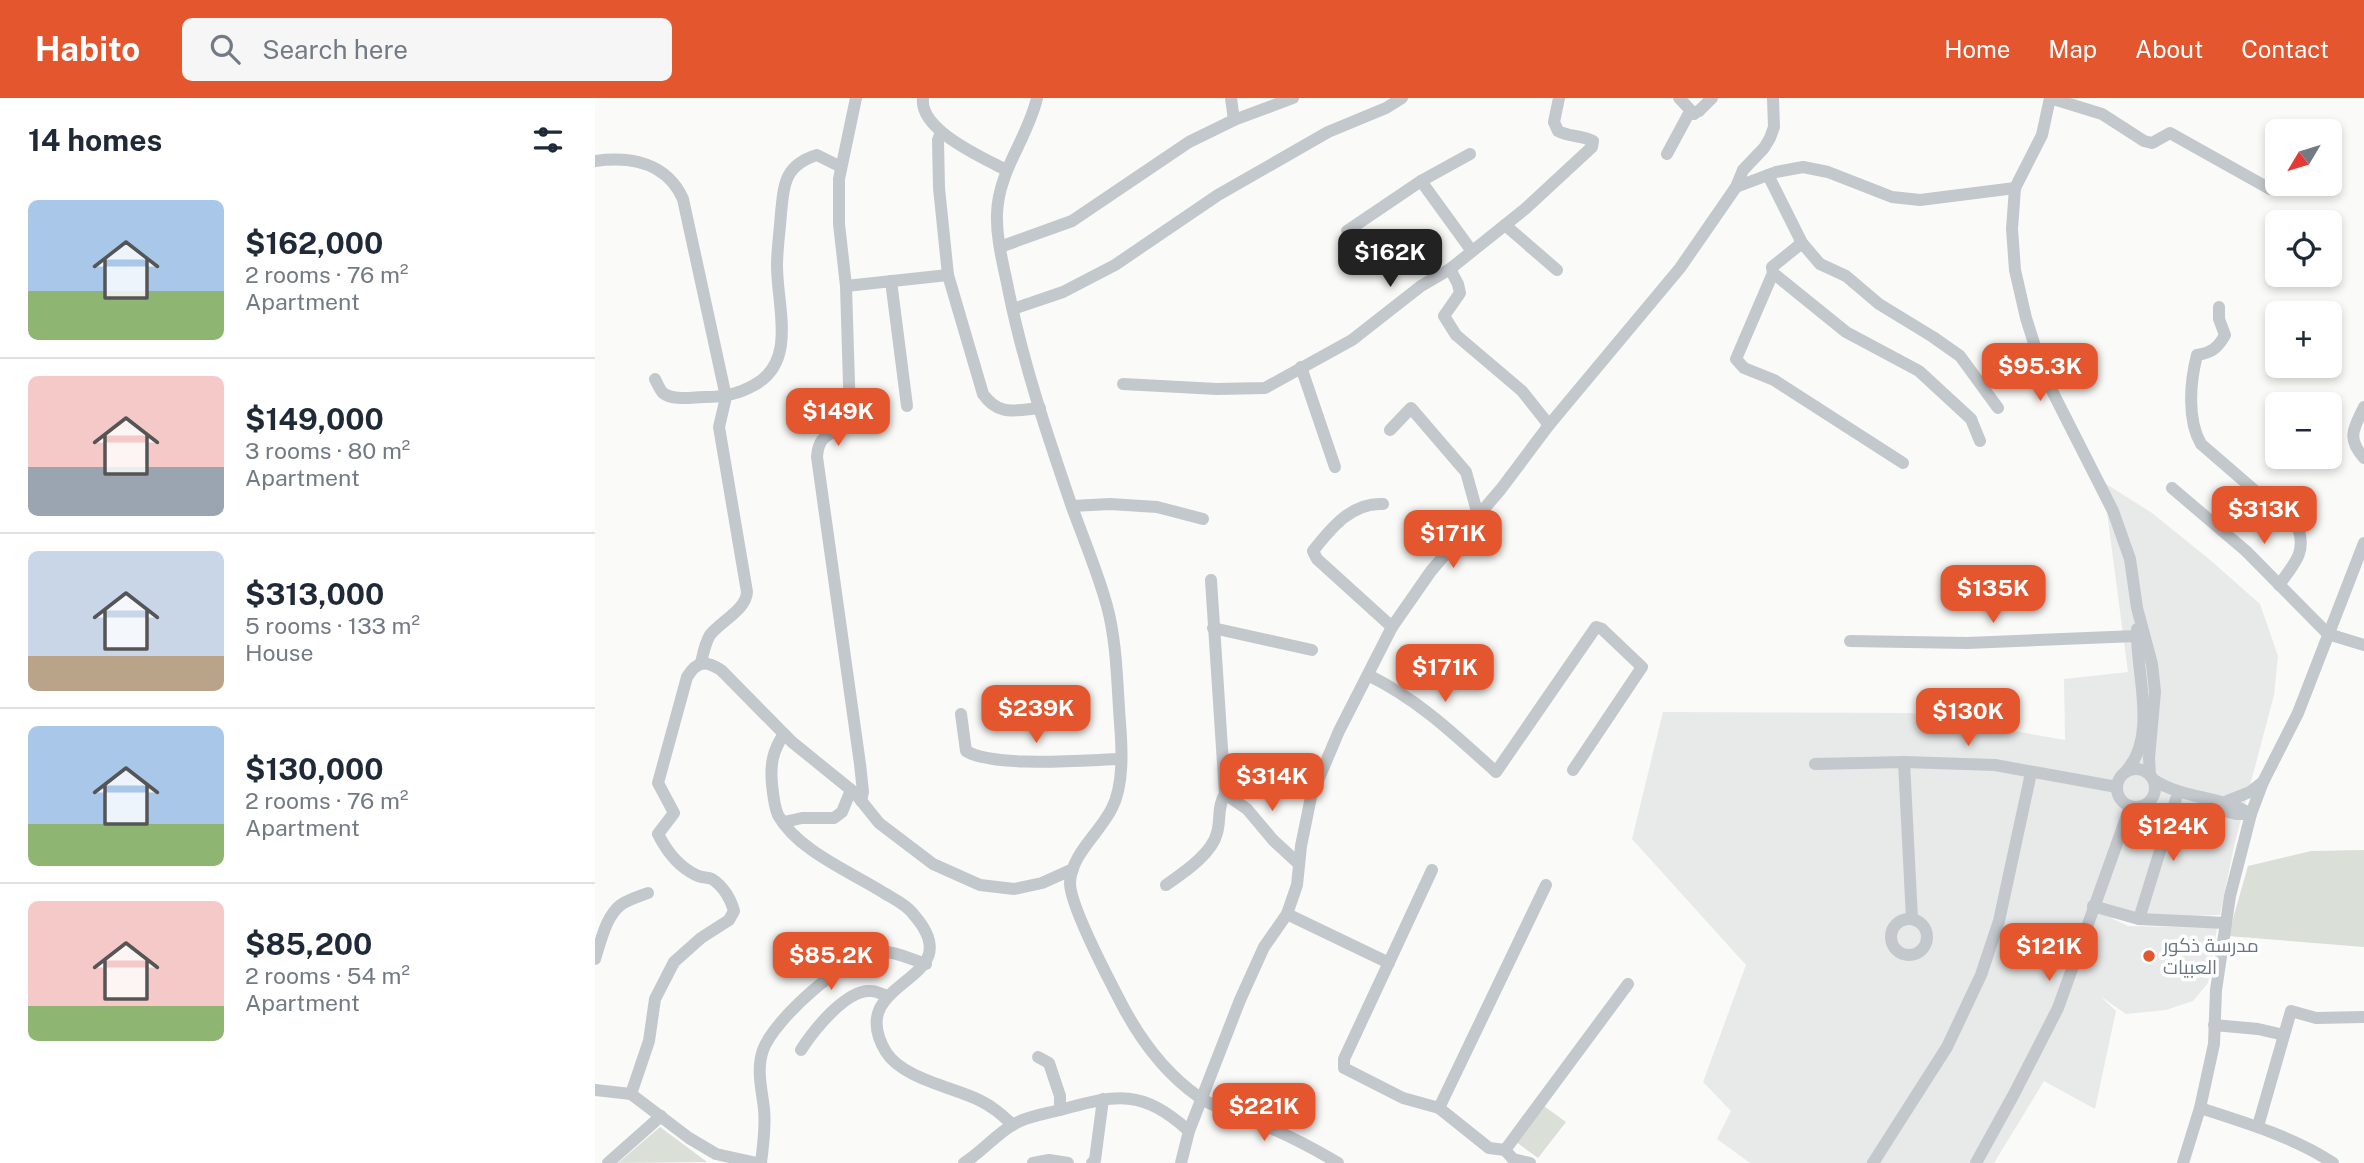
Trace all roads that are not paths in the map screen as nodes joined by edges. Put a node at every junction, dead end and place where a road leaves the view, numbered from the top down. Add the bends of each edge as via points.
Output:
1 (856, 98) edge
2 (923, 98) edge
3 (1037, 98) edge
4 (1231, 98) edge
5 (1293, 98) edge
6 (1402, 98) edge
7 (1559, 98) edge
8 (1679, 98) edge
9 (1712, 98) edge
10 (1770, 98) edge
11 (2050, 98) edge
12 (1694, 114) junction
13 (1234, 120) junction
14 (941, 132) junction
15 (1470, 154) dead end
16 (1667, 154) dead end
17 (595, 161) edge
18 (841, 167) junction
19 (1006, 170) junction
20 (1768, 175) junction
21 (1421, 181) junction
22 (2265, 186) edge
23 (1736, 187) junction
24 (2015, 188) junction
25 (1504, 225) junction
26 (1347, 231) dead end
27 (1802, 243) junction
28 (1000, 247) junction
29 (1471, 250) junction
30 (1450, 269) junction
31 (1557, 270) dead end
32 (1773, 274) junction
33 (948, 275) junction
34 (891, 281) junction
35 (846, 286) junction
36 (2219, 307) dead end
37 (1013, 309) junction
38 (1301, 367) junction
39 (655, 379) dead end
40 (1123, 384) dead end
41 (726, 397) junction
42 (907, 406) dead end
43 (2364, 407) edge
44 (1040, 408) junction
45 (1998, 408) dead end
46 (1549, 425) junction
47 (1390, 429) dead end
48 (1980, 441) dead end
49 (2364, 458) edge
50 (1903, 463) dead end
51 (1335, 467) dead end
52 (2172, 488) dead end
53 (1383, 504) dead end
54 (1072, 506) junction
55 (1478, 515) junction
56 (1203, 519) dead end
57 (2364, 543) edge
58 (1211, 580) dead end
59 (2279, 585) junction
60 (2137, 608) junction
61 (1392, 627) junction
62 (1213, 628) junction
63 (2328, 634) junction
64 (2136, 636) junction
65 (1850, 640) dead end
66 (2364, 645) edge
67 (1312, 650) dead end
68 (701, 663) junction
69 (1368, 675) junction
70 (961, 714) dead end
71 (784, 734) junction
72 (1120, 759) junction
73 (1905, 762) junction
74 (1815, 764) dead end
75 (1573, 770) dead end
76 (2126, 771) junction
77 (2031, 774) junction
78 (2152, 778) junction
79 (2263, 782) junction
80 (2117, 787) junction
81 (851, 790) junction
82 (1225, 794) junction
83 (2153, 799) junction
84 (2176, 799) junction
85 (861, 801) junction
86 (2225, 802) junction
87 (2130, 807) junction
88 (2251, 814) junction
89 (784, 822) junction
90 (1299, 864) junction
91 (1073, 869) junction
92 (1432, 870) dead end
93 (1166, 885) dead end
94 (1546, 885) dead end
95 (649, 893) dead end
96 (2093, 906) junction
97 (1287, 914) junction
98 (1912, 919) dead end
99 (2139, 919) junction
100 (2226, 923) junction
101 (595, 959) edge
102 (1388, 963) junction
103 (926, 964) junction
104 (1628, 984) dead end
105 (887, 996) junction
106 (2364, 1017) edge
107 (2214, 1025) junction
108 (2284, 1035) junction
109 (801, 1050) dead end
110 (1038, 1057) dead end
111 (595, 1090) edge
112 (631, 1094) junction
113 (1103, 1099) junction
114 (1201, 1099) junction
115 (1439, 1108) junction
116 (2200, 1108) junction
117 (1061, 1110) junction
118 (661, 1116) junction
119 (1013, 1125) junction
120 (2258, 1126) junction
121 (1189, 1131) junction
122 (1504, 1150) junction
123 (608, 1163) edge
124 (759, 1163) edge
125 (964, 1163) edge
126 (1033, 1163) edge
127 (1068, 1163) edge
128 (1092, 1163) edge
129 (1181, 1163) edge
130 (1338, 1163) edge
131 (1530, 1163) edge
132 (1874, 1163) edge
133 (1976, 1163) edge
134 (2183, 1163) edge
135 (2333, 1163) edge

1 - 18 street
2 - 14 street via 922,108
3 - 19 street
4 - 13 street
5 - 13 street
6 - 37 street via 1328,132 1218,195 1115,265 1063,292
7 - 25 street via 1554,122 1558,131 1593,141 1592,147
8 - 12 street
9 - 12 street
10 - 23 street via 1774,127 1770,138 1743,170
11 - 22 street via 2102,114 2144,141 2152,143 2170,133
11 - 24 street via 2042,135
12 - 16 street via 1688,115
13 - 28 street via 1189,142 1072,221
14 - 19 street
14 - 33 street via 939,188
15 - 21 street
17 - 41 street via 632,160 666,173 676,184
18 - 35 street via 838,223
18 - 41 street via 817,155 791,170 783,186 777,265 781,352 764,380
19 - 28 street via 996,210
20 - 23 street
20 - 24 street via 1803,167 1892,197 1920,200
20 - 27 street
21 - 26 street
21 - 29 street
23 - 46 street via 1680,268
24 - 60 street via 2015,270 2026,318 2044,375 2113,511 2130,559
25 - 29 street
25 - 31 street
27 - 32 street via 1772,267
27 - 45 street via 1820,264 1846,276 1879,304 1960,356
28 - 37 street
29 - 30 street
30 - 38 street via 1352,340
30 - 46 street via 1460,293 1444,316 1456,335 1522,391
32 - 48 street via 1846,332 1919,371 1971,419
32 - 50 street via 1736,359
33 - 34 street
33 - 44 street via 990,405 1001,411
34 - 35 street
34 - 42 street
35 - 85 street via 850,417 844,427 818,444 817,457 860,764
36 - 59 street via 2225,335 2208,354 2197,355 2193,368 2194,431 2201,444 2298,528 2303,541 2298,558
37 - 44 street
38 - 40 street via 1265,388
38 - 51 street
39 - 41 street via 663,393 673,397
41 - 68 street via 719,427 747,599 708,638
43 - 49 street via 2352,432
44 - 54 street
46 - 55 street
47 - 55 street via 1411,408 1466,472
52 - 59 street
53 - 61 street via 1369,503 1342,518 1314,551 1317,559
54 - 56 street via 1157,507
54 - 72 street via 1107,606 1121,728
55 - 61 street
57 - 63 street
58 - 62 street
59 - 63 street
60 - 64 street
60 - 78 street via 2155,692 2149,758
61 - 69 street
62 - 67 street
62 - 82 street
63 - 66 street
63 - 79 street via 2298,713
64 - 65 street via 1968,643
64 - 76 street via 2143,721 2134,762
68 - 71 street via 709,662 721,670
68 - 112 street via 687,677 662,766 659,783 674,813 658,834 674,858 723,890 734,911 729,920 674,962 655,999 649,1041
69 - 75 street via 1426,709 1496,772 1596,627 1602,629 1642,667
69 - 90 street via 1311,797
70 - 72 street via 966,751 974,756 1020,762
71 - 81 street
71 - 89 street via 773,749 771,774 773,798
72 - 91 street via 1114,806
73 - 74 street
73 - 77 street via 1995,765
73 - 98 street
76 - 78 street via 2139,769
76 - 80 street
77 - 80 street
77 - 132 street via 1999,921 1981,975 1947,1047
78 - 83 street via 2156,787
78 - 86 street via 2171,789
79 - 86 street
79 - 88 street
80 - 87 street via 2120,800
81 - 85 street
81 - 89 street via 842,812 834,818
82 - 90 street via 1247,809
82 - 93 street via 1217,835 1197,864
83 - 84 street
83 - 87 street via 2143,807
84 - 88 street
84 - 99 street
85 - 91 street via 901,842 933,864 979,885 1014,889
86 - 88 street
87 - 96 street
88 - 100 street
89 - 103 street via 827,861 914,914 929,940
90 - 97 street
91 - 114 street via 1070,885 1077,907 1119,1000 1159,1062
92 - 102 street
94 - 115 street
95 - 101 street via 615,911
96 - 99 street
96 - 133 street via 2058,1008
97 - 102 street
97 - 114 street via 1264,947
99 - 100 street
100 - 107 street
102 - 115 street via 1344,1068 1403,1098
103 - 105 street
103 - 124 street via 882,951 864,955 804,998 782,1021 763,1050 759,1075 765,1132
104 - 122 street
105 - 109 street via 870,990 852,997 830,1013
105 - 119 street via 877,1013 877,1031 894,1064 979,1100
106 - 108 street via 2316,1018 2291,1011
107 - 108 street
107 - 116 street
108 - 120 street
110 - 117 street via 1049,1063
111 - 112 street
112 - 118 street
113 - 117 street
113 - 121 street via 1147,1103 1168,1112
113 - 128 street
114 - 121 street
114 - 130 street via 1286,1134
115 - 122 street via 1489,1148
116 - 120 street
116 - 134 street
117 - 119 street
118 - 123 street
118 - 124 street via 716,1154
119 - 125 street
120 - 135 street
121 - 129 street
122 - 131 street
126 - 127 street

